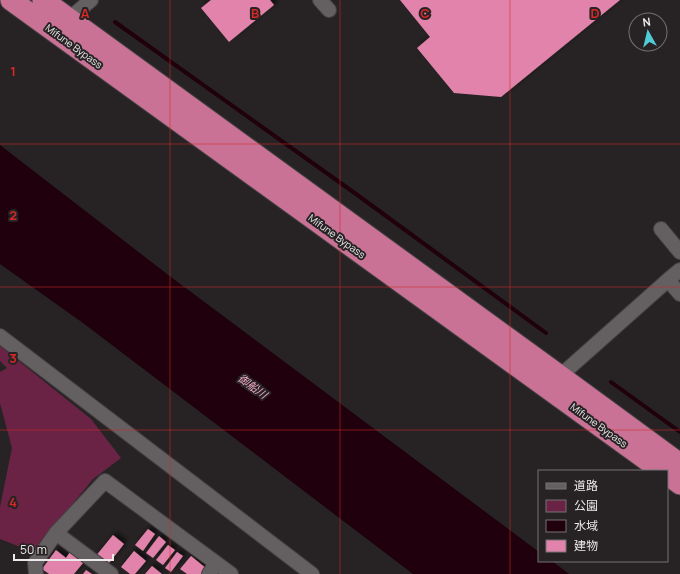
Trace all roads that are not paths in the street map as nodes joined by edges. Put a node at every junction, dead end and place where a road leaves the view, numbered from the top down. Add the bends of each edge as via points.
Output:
1 (11, 0) edge
2 (43, 0) edge
3 (92, 0) edge
4 (69, 19) junction
5 (661, 230) dead end
6 (680, 252) edge
7 (680, 270) edge
8 (668, 280) junction
9 (680, 294) edge
10 (0, 336) edge
11 (556, 383) junction
12 (680, 464) edge
13 (661, 470) edge
14 (668, 475) edge
15 (680, 484) edge
16 (56, 533) junction
17 (213, 569) edge
18 (36, 574) edge
19 (111, 574) edge
20 (231, 574) edge
21 (312, 574) edge

1 - 11 highway, Mifune Bypass
2 - 4 highway, Mifune Bypass
3 - 4 street
4 - 11 highway, Mifune Bypass
5 - 6 street
7 - 8 street
8 - 9 street
8 - 11 street
10 - 21 street
11 - 12 highway, Mifune Bypass
11 - 13 highway, Mifune Bypass
14 - 15 highway
16 - 17 street via 105,481
16 - 18 street via 34,563
16 - 19 street
17 - 20 street

